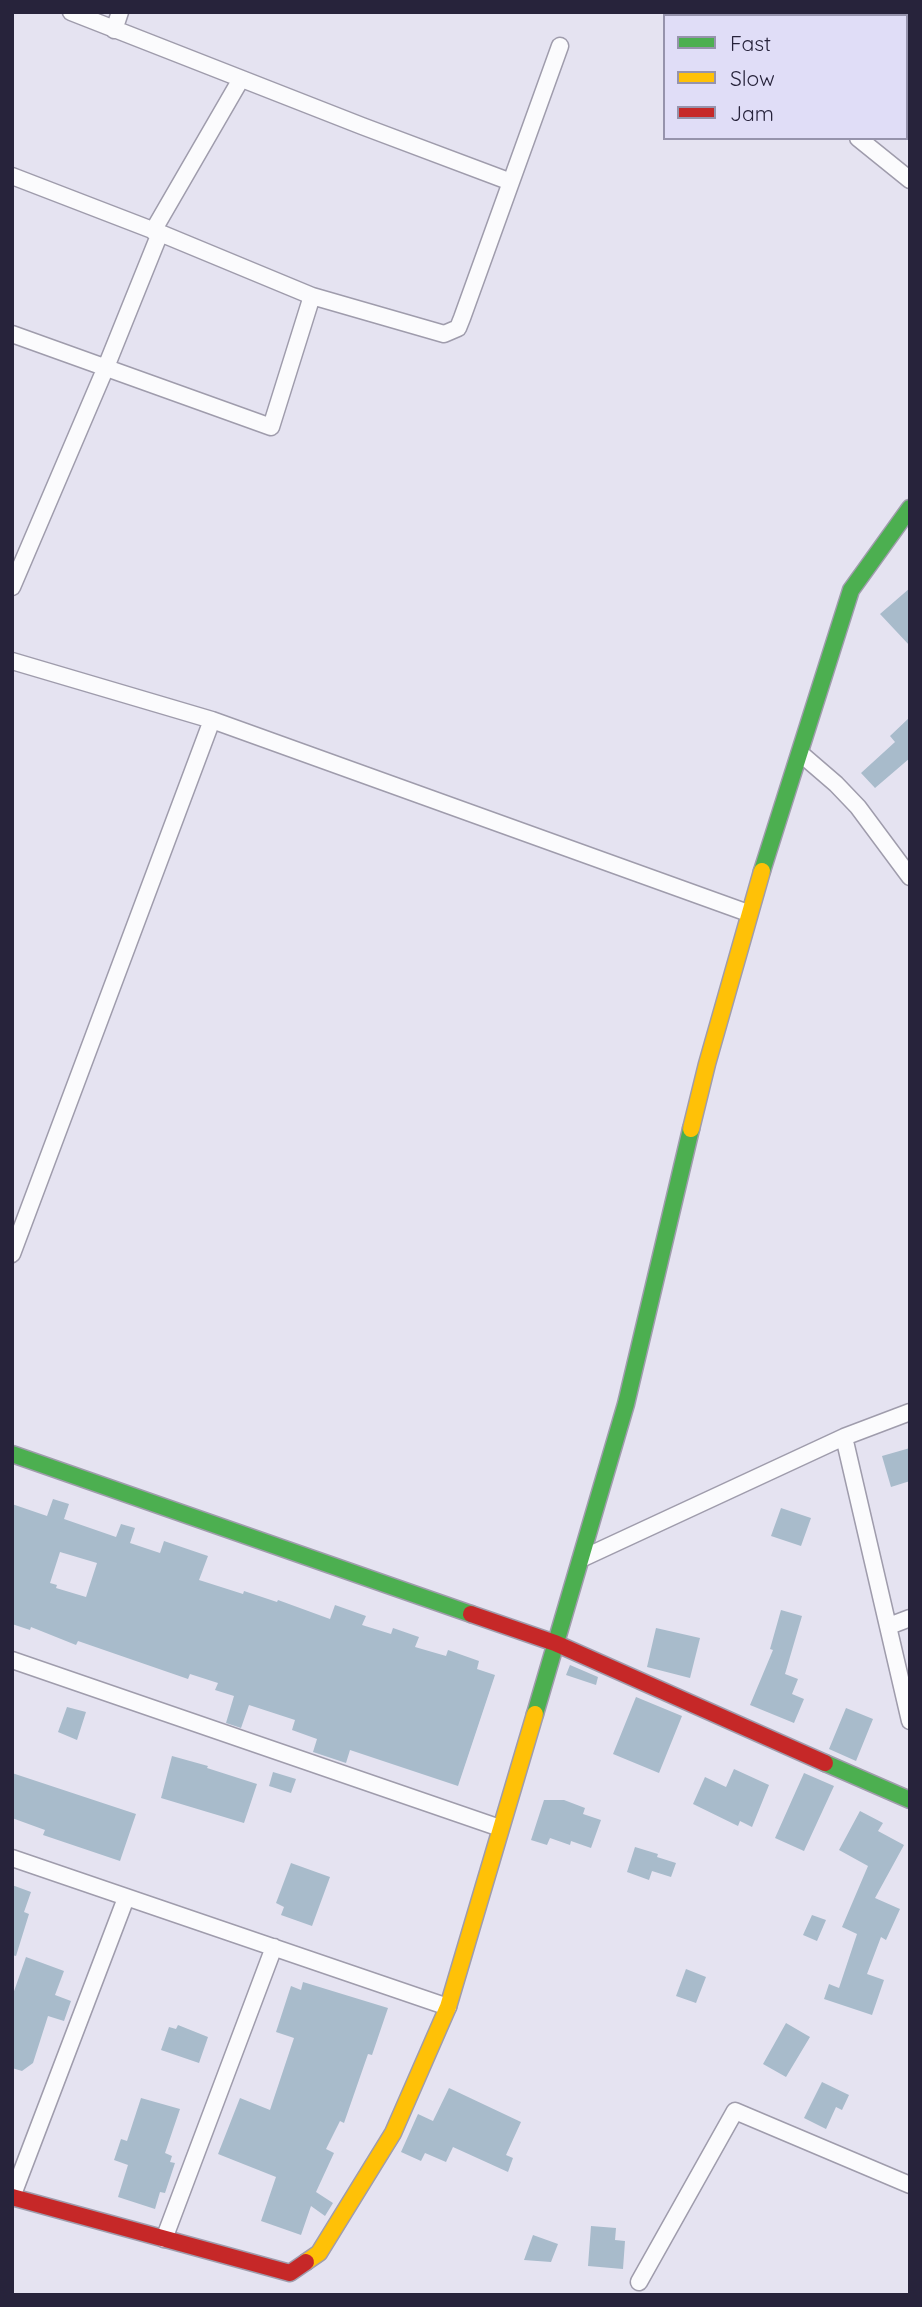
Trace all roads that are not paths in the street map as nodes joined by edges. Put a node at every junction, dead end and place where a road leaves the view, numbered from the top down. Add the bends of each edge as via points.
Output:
1 (71, 12) edge
2 (120, 12) edge
3 (114, 30) junction
4 (560, 46) dead end
5 (241, 79) junction
6 (860, 140) edge
7 (12, 176) edge
8 (910, 180) edge
9 (511, 182) junction
10 (156, 232) junction
11 (312, 296) junction
12 (12, 334) edge
13 (106, 367) junction
14 (909, 512) edge
15 (12, 587) edge
16 (12, 661) edge
17 (212, 720) junction
18 (800, 753) junction
19 (910, 877) edge
20 (748, 913) junction
21 (12, 1254) edge
22 (910, 1412) edge
23 (844, 1437) junction
24 (12, 1454) edge
25 (581, 1559) junction
26 (910, 1618) edge
27 (889, 1626) junction
28 (555, 1643) junction
29 (12, 1660) edge
30 (910, 1721) edge
31 (910, 1800) edge
32 (500, 1828) junction
33 (12, 1858) edge
34 (127, 1898) junction
35 (274, 1947) junction
36 (448, 2007) junction
37 (910, 2185) edge
38 (12, 2197) edge
39 (164, 2239) junction
40 (639, 2282) dead end

1 - 3 street
2 - 3 street
3 - 5 street
4 - 9 street
5 - 9 street
5 - 10 street
6 - 8 street
7 - 10 street
9 - 11 street via 457,328 444,334
10 - 11 street
10 - 13 street
11 - 13 street via 271,427
12 - 13 street
13 - 15 street
14 - 18 street via 851,590
16 - 17 street
17 - 20 street
17 - 21 street
18 - 19 street via 858,807
18 - 20 street
20 - 25 street via 626,1404
22 - 23 street
23 - 25 street
23 - 27 street
24 - 28 street
25 - 28 street
26 - 27 street
27 - 30 street
28 - 31 street
28 - 32 street
29 - 32 street
32 - 36 street
33 - 34 street
34 - 35 street
34 - 38 street
35 - 36 street
35 - 39 street
36 - 39 street via 393,2133 319,2253 290,2273
37 - 40 street via 735,2111
38 - 39 street

